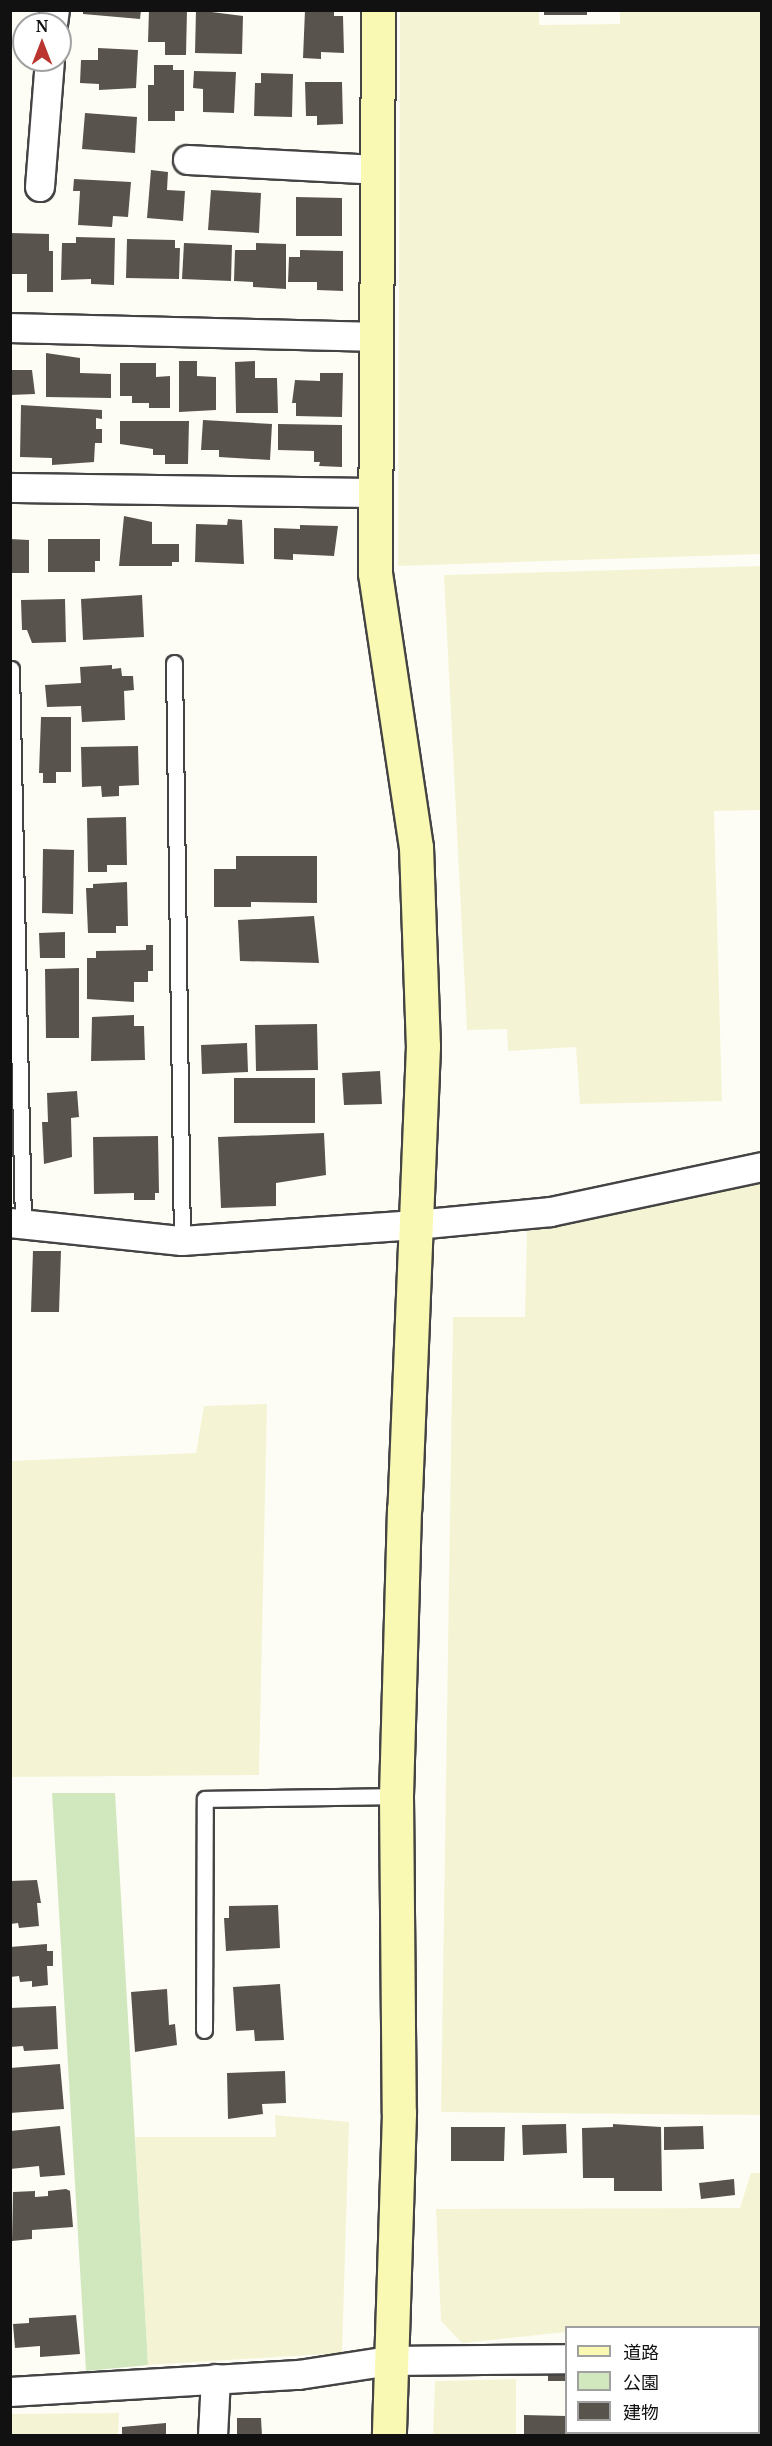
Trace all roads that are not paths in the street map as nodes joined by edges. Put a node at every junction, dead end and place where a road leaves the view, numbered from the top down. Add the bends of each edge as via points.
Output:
1 (378, 10) edge
2 (49, 72) edge
3 (188, 160) dead end
4 (377, 171) junction
5 (40, 187) dead end
6 (10, 328) edge
7 (376, 337) junction
8 (10, 488) edge
9 (375, 493) junction
10 (174, 663) dead end
11 (11, 669) edge
12 (762, 1167) edge
13 (17, 1224) edge
14 (416, 1225) junction
15 (182, 1241) junction
16 (396, 1796) junction
17 (204, 2030) dead end
18 (565, 2359) edge
19 (389, 2361) junction
20 (216, 2379) junction
21 (10, 2392) edge
22 (213, 2436) edge
23 (389, 2436) edge

1 - 4 street
2 - 5 street
3 - 4 street
4 - 7 street
6 - 7 street
7 - 9 street
8 - 9 street
9 - 14 street via 375,573 416,848 423,1046
10 - 15 lane
11 - 13 lane
12 - 14 street via 551,1212
13 - 15 street
14 - 15 street
14 - 16 street
16 - 17 lane via 205,1799
16 - 19 street via 399,2113
18 - 19 street
19 - 20 street via 299,2375
19 - 23 street
20 - 21 street
20 - 22 street

